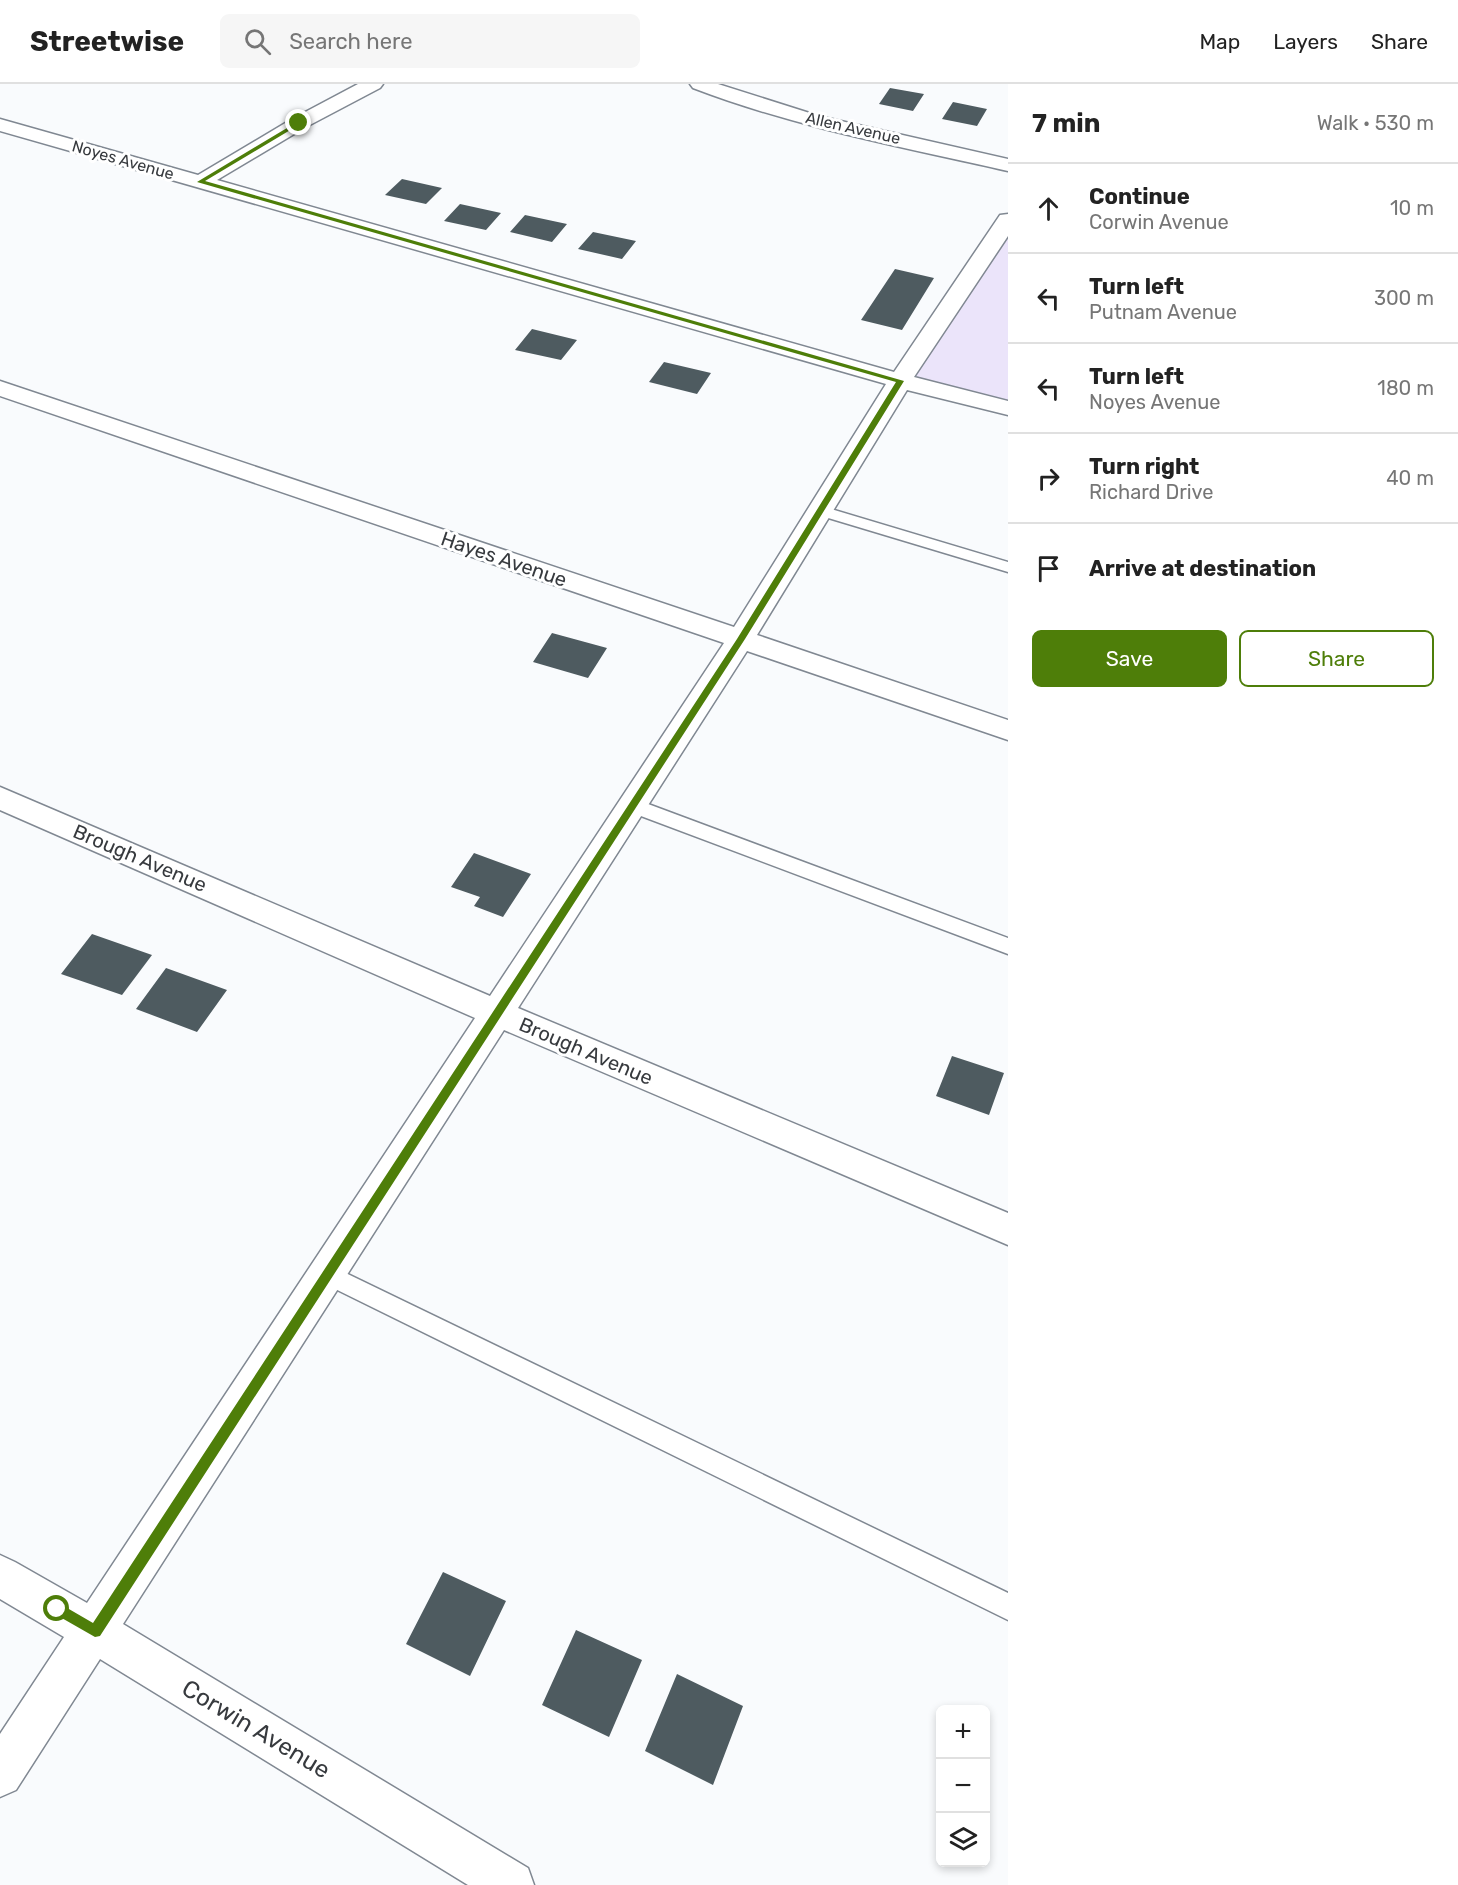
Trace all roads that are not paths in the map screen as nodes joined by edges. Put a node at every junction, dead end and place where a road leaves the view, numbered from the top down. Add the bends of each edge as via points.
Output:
1 (373, 84) edge
2 (700, 84) edge
3 (0, 124) edge
4 (1008, 165) edge
5 (200, 182) junction
6 (1008, 220) edge
7 (900, 381) junction
8 (0, 388) edge
9 (1008, 408) edge
10 (821, 511) junction
11 (1008, 567) edge
12 (741, 639) junction
13 (1008, 730) edge
14 (0, 798) edge
15 (633, 805) junction
16 (1008, 946) edge
17 (496, 1013) junction
18 (1008, 1229) edge
19 (327, 1274) junction
20 (0, 1576) edge
21 (1008, 1607) edge
22 (95, 1631) junction
23 (0, 1774) edge
24 (511, 1885) edge

1 - 5 street
2 - 4 street, Allen Avenue via 735,99
3 - 5 street, Noyes Avenue
5 - 7 street, Noyes Avenue
6 - 7 street
7 - 9 street, Noyes Avenue
7 - 10 street
8 - 12 street, Hayes Avenue
10 - 11 lane
10 - 12 street
12 - 13 street, Hayes Avenue
12 - 15 street
14 - 17 street, Brough Avenue
15 - 16 lane
15 - 17 street
17 - 18 street, Brough Avenue
17 - 19 street
19 - 21 lane
19 - 22 street
20 - 22 street, Corwin Avenue
22 - 23 street
22 - 24 street, Corwin Avenue

